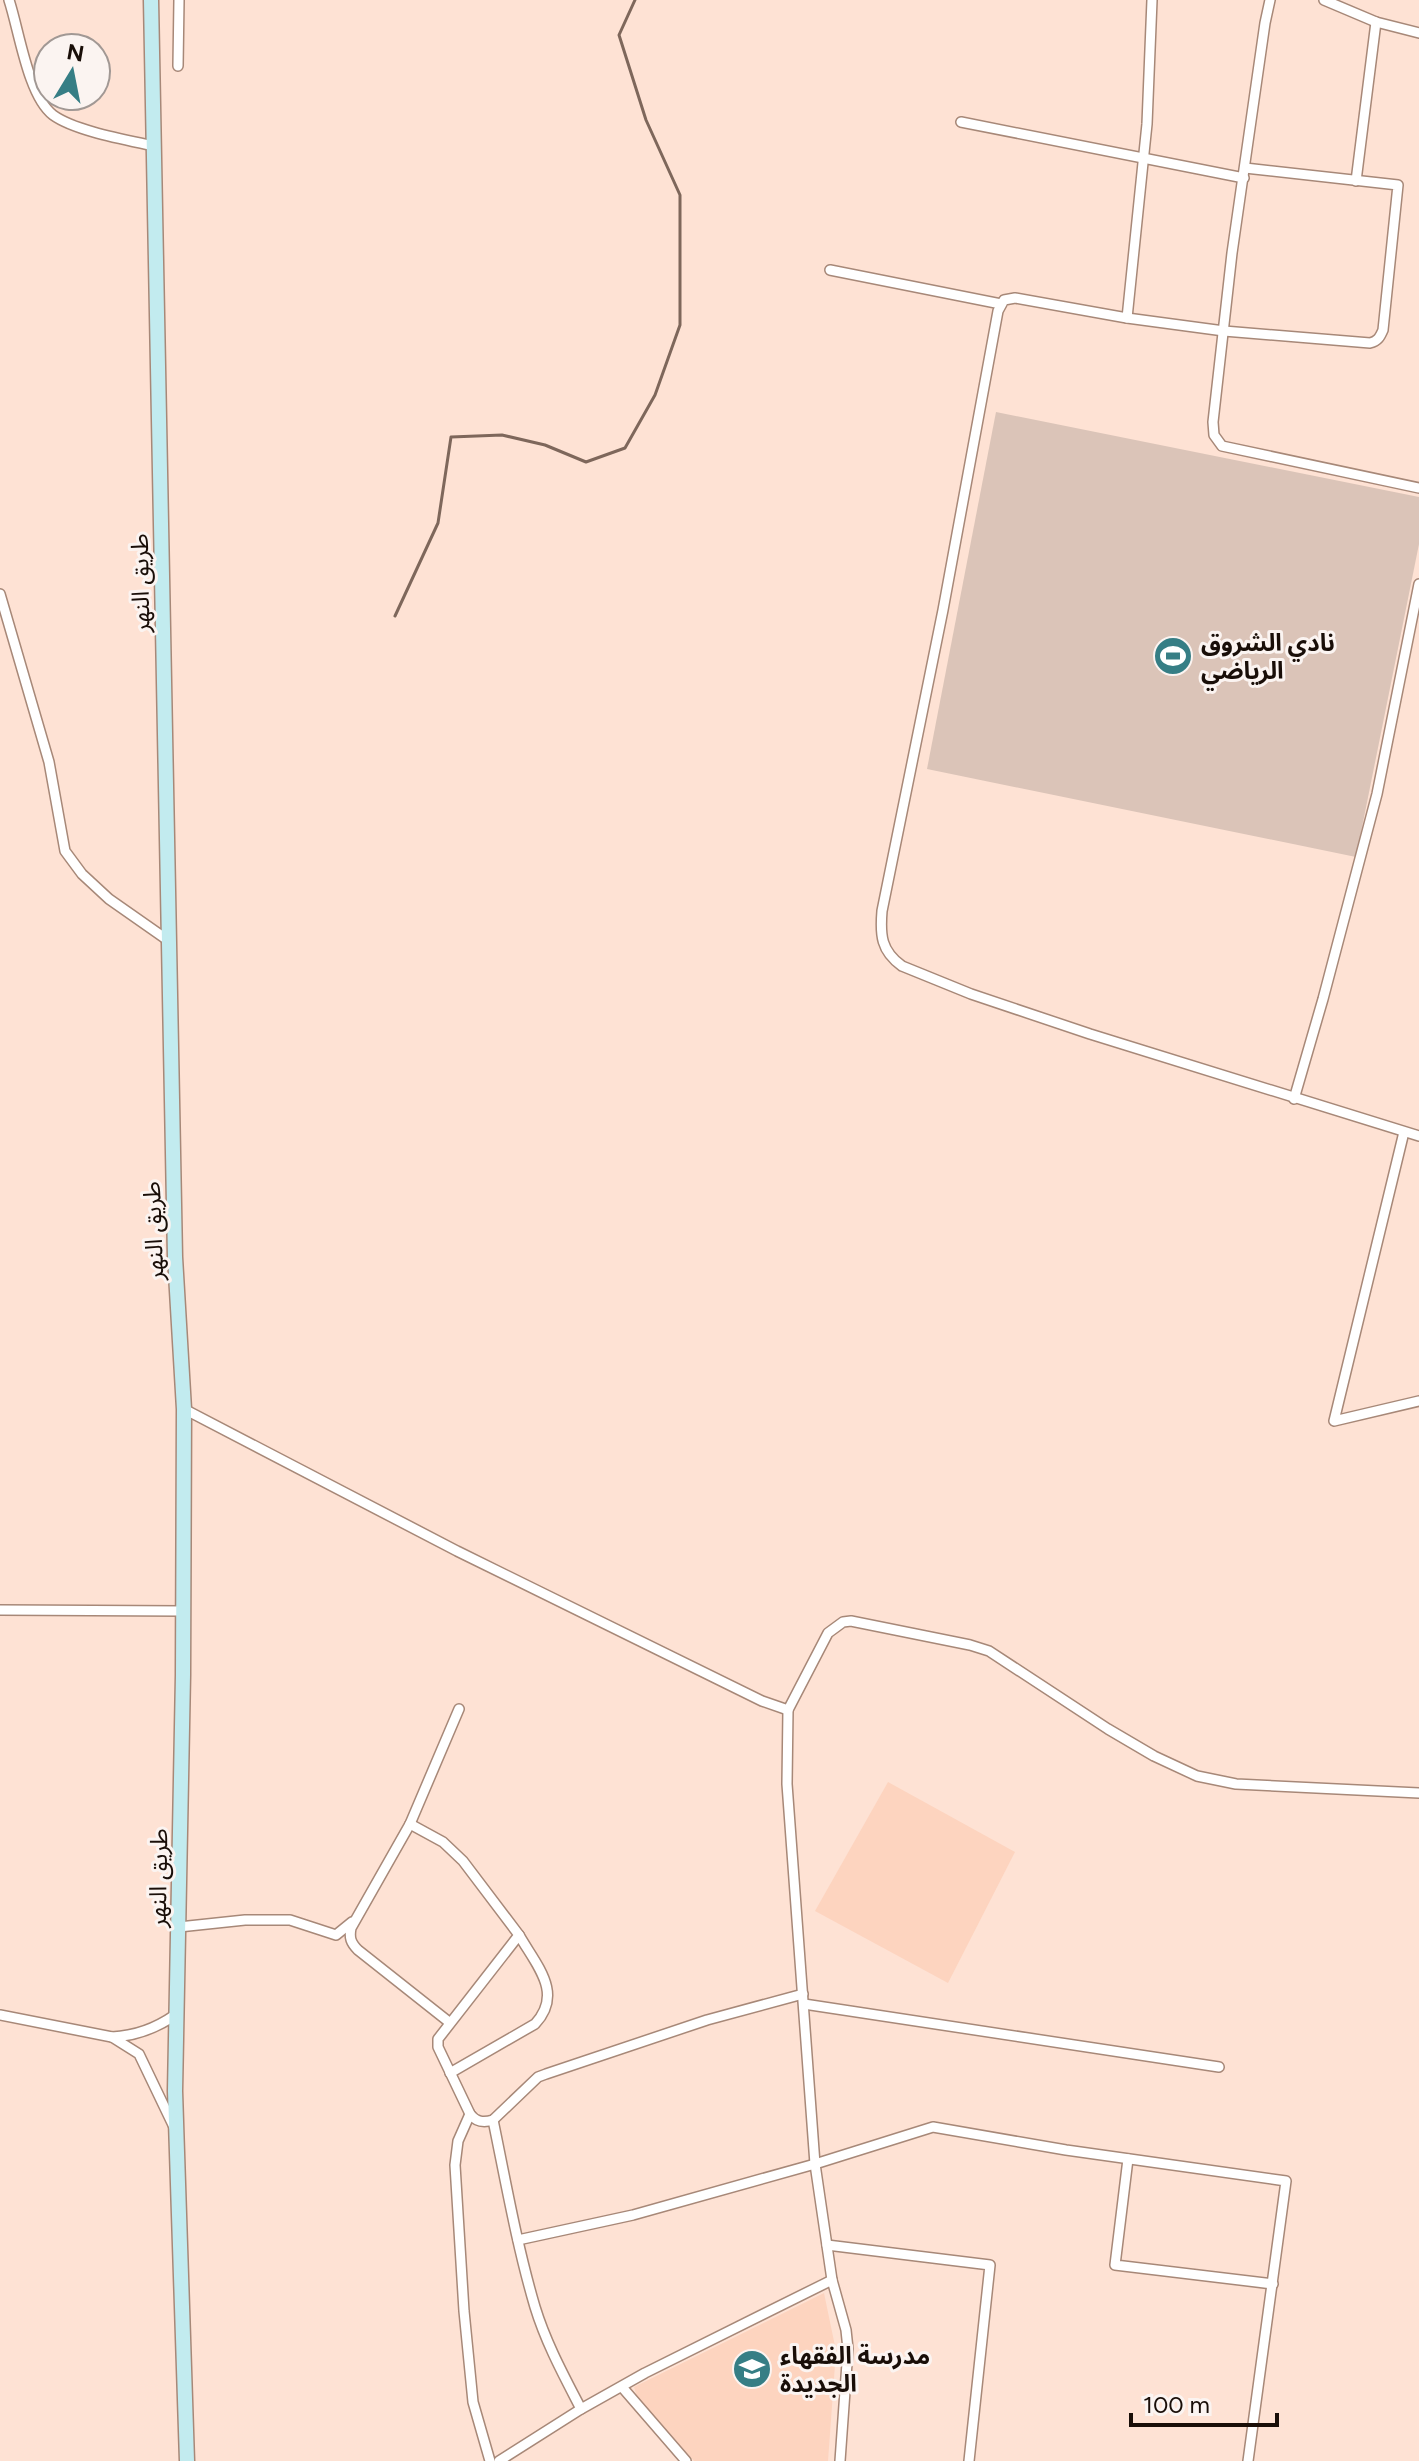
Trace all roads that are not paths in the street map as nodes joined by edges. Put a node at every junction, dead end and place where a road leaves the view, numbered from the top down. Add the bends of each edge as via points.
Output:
1 (9, 0) edge
2 (151, 0) edge
3 (179, 0) edge
4 (1152, 0) edge
5 (1270, 0) edge
6 (1324, 0) edge
7 (1376, 22) junction
8 (1419, 33) edge
9 (178, 66) dead end
10 (961, 122) dead end
11 (154, 146) junction
12 (1143, 158) junction
13 (1244, 173) junction
14 (1356, 181) junction
15 (830, 270) dead end
16 (1001, 304) junction
17 (1127, 318) junction
18 (1224, 331) junction
19 (1419, 488) edge
20 (1419, 584) edge
21 (1, 597) edge
22 (169, 941) junction
23 (1294, 1099) junction
24 (1404, 1132) junction
25 (1419, 1136) edge
26 (1419, 1401) edge
27 (184, 1409) junction
28 (0, 1610) edge
29 (183, 1611) junction
30 (459, 1709) dead end
31 (788, 1710) junction
32 (1419, 1793) edge
33 (410, 1824) junction
34 (356, 1920) junction
35 (179, 1927) junction
36 (519, 1935) junction
37 (803, 1999) junction
38 (0, 2015) edge
39 (175, 2015) junction
40 (449, 2022) junction
41 (112, 2037) junction
42 (1219, 2067) dead end
43 (450, 2073) junction
44 (470, 2114) junction
45 (493, 2120) junction
46 (177, 2135) junction
47 (1128, 2159) junction
48 (815, 2164) junction
49 (518, 2240) junction
50 (827, 2245) junction
51 (832, 2280) junction
52 (1273, 2284) junction
53 (622, 2387) junction
54 (581, 2409) junction
55 (187, 2461) edge
56 (490, 2461) edge
57 (499, 2461) edge
58 (686, 2461) edge
59 (840, 2461) edge
60 (969, 2461) edge
61 (1248, 2461) edge

1 - 11 street via 27,69 45,107 104,135
2 - 11 main road, طريق النهر
3 - 9 street
4 - 12 street
5 - 13 street
6 - 7 street
7 - 8 street
7 - 14 street
10 - 12 street
11 - 22 main road, طريق النهر
12 - 13 street
12 - 17 street
13 - 14 street
13 - 18 street
14 - 18 street via 1398,185 1383,330 1376,342
15 - 16 street
16 - 17 street via 1015,298
16 - 23 street via 882,911 882,940 902,966 971,994
17 - 18 street
18 - 19 street via 1213,422 1222,446
20 - 23 street via 1377,794
21 - 22 street via 49,762 65,851 109,899
22 - 27 main road, طريق النهر via 175,1257
23 - 24 street
24 - 25 street
24 - 26 street via 1334,1421
27 - 29 main road, طريق النهر
27 - 31 street via 457,1551
28 - 29 street
29 - 35 main road, طريق النهر
30 - 33 street
31 - 32 street via 828,1633 851,1621 989,1651 1108,1729 1197,1776 1236,1784
31 - 37 street via 787,1784
33 - 34 street
33 - 36 street via 443,1842 463,1861
34 - 35 street via 336,1935 290,1920
34 - 40 street via 349,1934 353,1944
35 - 39 main road, طريق النهر
36 - 40 street
36 - 43 street via 547,1985 547,2007 535,2024
37 - 42 street
37 - 45 street via 707,2020 538,2077
37 - 48 street
38 - 41 street
39 - 41 street via 146,2032
39 - 46 main road, طريق النهر
40 - 43 street via 438,2047
41 - 46 street via 144,2061
43 - 44 street
44 - 45 street via 480,2122
44 - 56 street via 455,2165 473,2402
45 - 49 street
46 - 55 main road, طريق النهر
47 - 48 street via 933,2127
47 - 52 street via 1286,2181
47 - 52 street via 1115,2265
48 - 49 street via 633,2215
48 - 50 street
49 - 54 street via 541,2322
50 - 51 street
50 - 60 street via 990,2265
51 - 53 street
51 - 59 street via 848,2349
52 - 61 street
53 - 54 street
53 - 58 street
54 - 57 street

